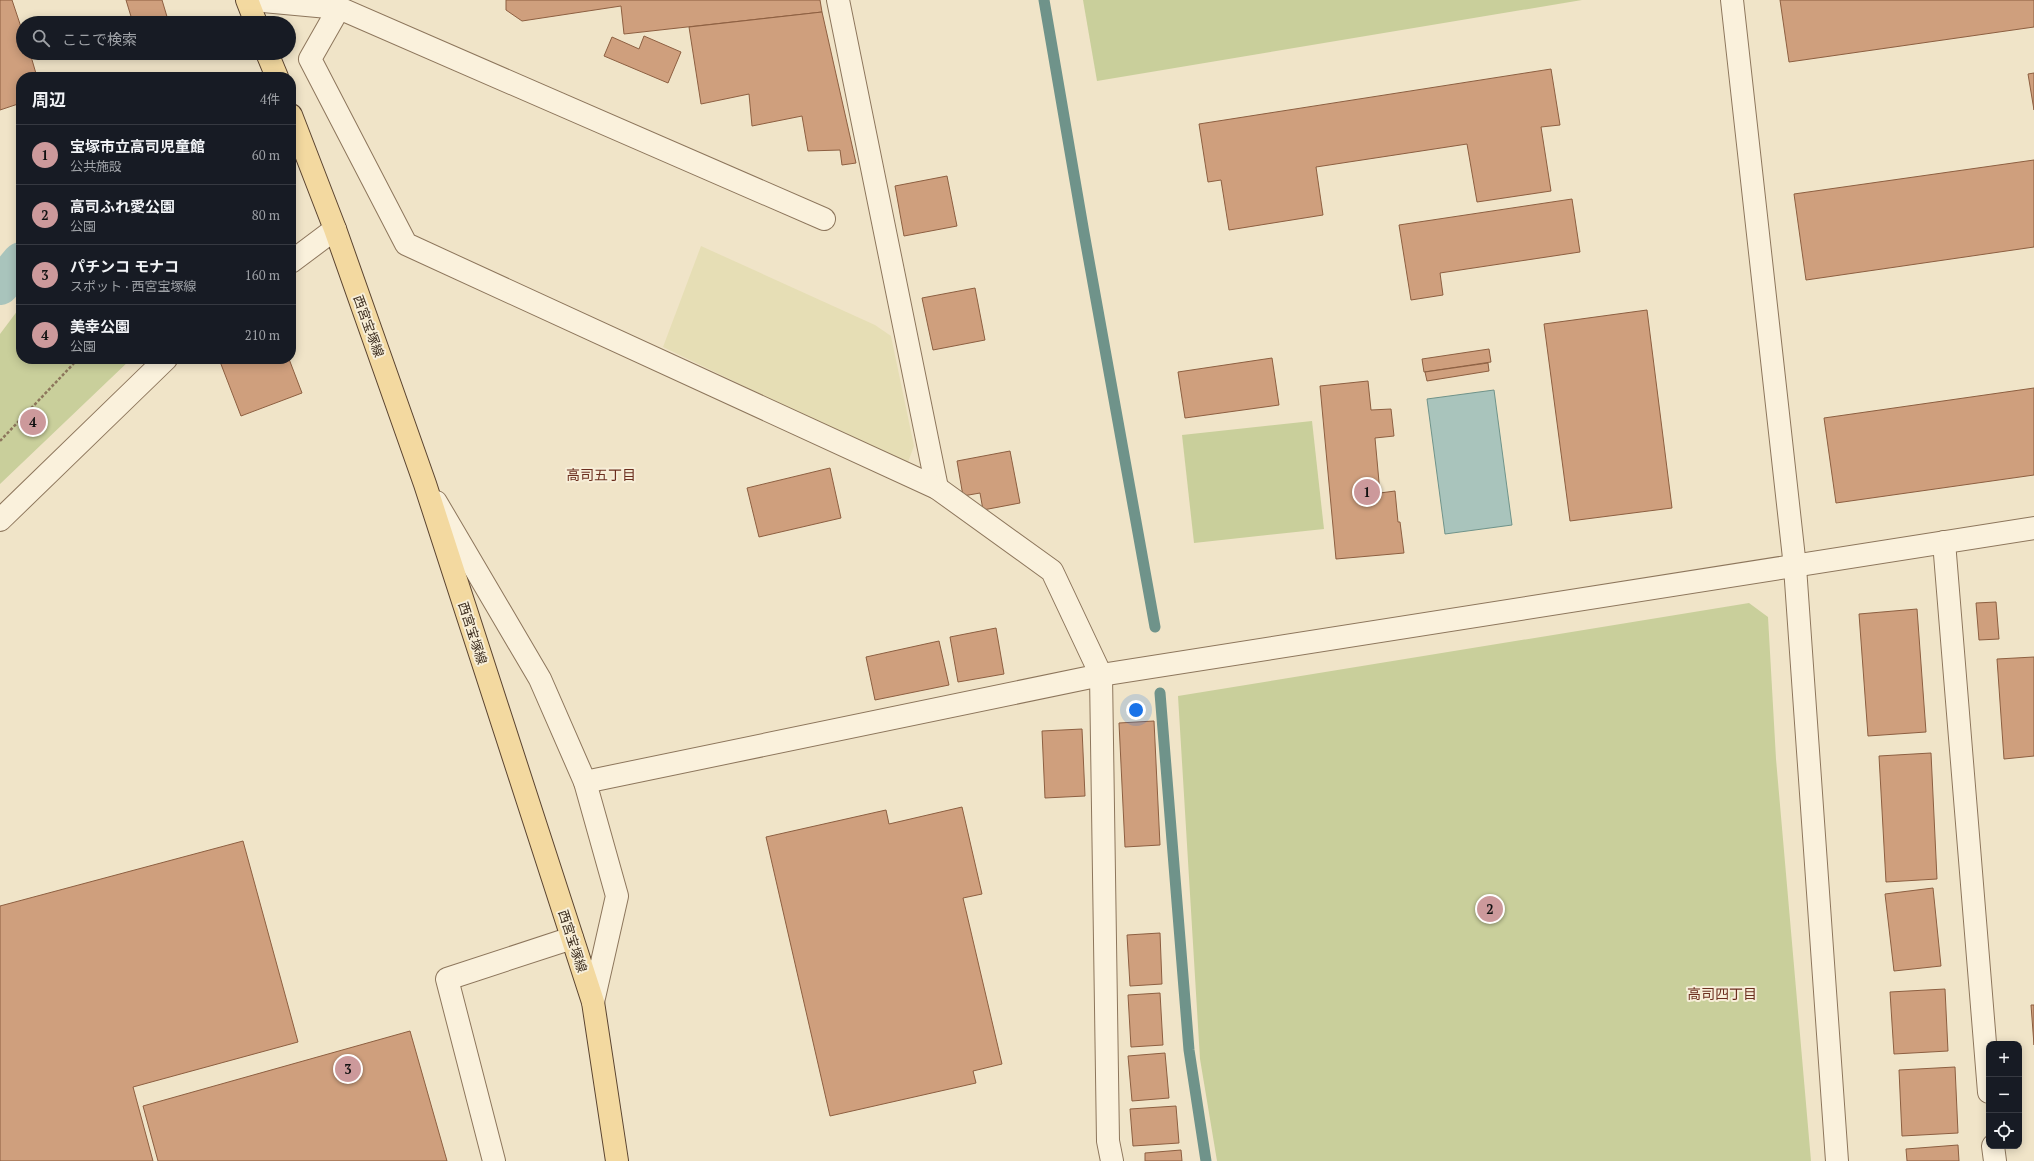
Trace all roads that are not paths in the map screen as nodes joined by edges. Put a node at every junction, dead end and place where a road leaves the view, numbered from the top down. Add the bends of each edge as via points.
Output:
1 (247, 0) edge
2 (253, 0) edge
3 (838, 0) edge
4 (1732, 0) edge
5 (339, 8) junction
6 (253, 16) edge
7 (270, 60) edge
8 (274, 72) edge
9 (296, 128) edge
10 (824, 219) dead end
11 (334, 229) junction
12 (296, 258) edge
13 (161, 364) edge
14 (425, 484) junction
15 (937, 488) junction
16 (0, 520) edge
17 (2034, 528) edge
18 (1944, 542) junction
19 (1795, 567) junction
20 (1101, 675) junction
21 (585, 782) junction
22 (572, 938) junction
23 (593, 1002) junction
24 (1988, 1077) edge
25 (1993, 1149) edge
26 (494, 1161) edge
27 (617, 1161) edge
28 (1112, 1161) edge
29 (1837, 1161) edge
30 (1995, 1161) edge

1 - 6 main road
2 - 5 street
3 - 15 street
4 - 19 street
5 - 10 street
5 - 15 street via 310,59 406,244
7 - 8 main road
9 - 11 main road, 西宮宝塚線
11 - 12 street
11 - 14 main road, 西宮宝塚線
13 - 16 street
14 - 21 street via 540,678
14 - 22 main road, 西宮宝塚線
15 - 20 street via 1052,571
17 - 18 street
18 - 19 street
18 - 24 street
19 - 20 street
19 - 29 street
20 - 21 street
20 - 28 street via 1108,1142
21 - 23 street via 617,896
22 - 23 main road, 西宮宝塚線
22 - 26 street via 447,979
23 - 27 main road, 西宮宝塚線
25 - 30 street

